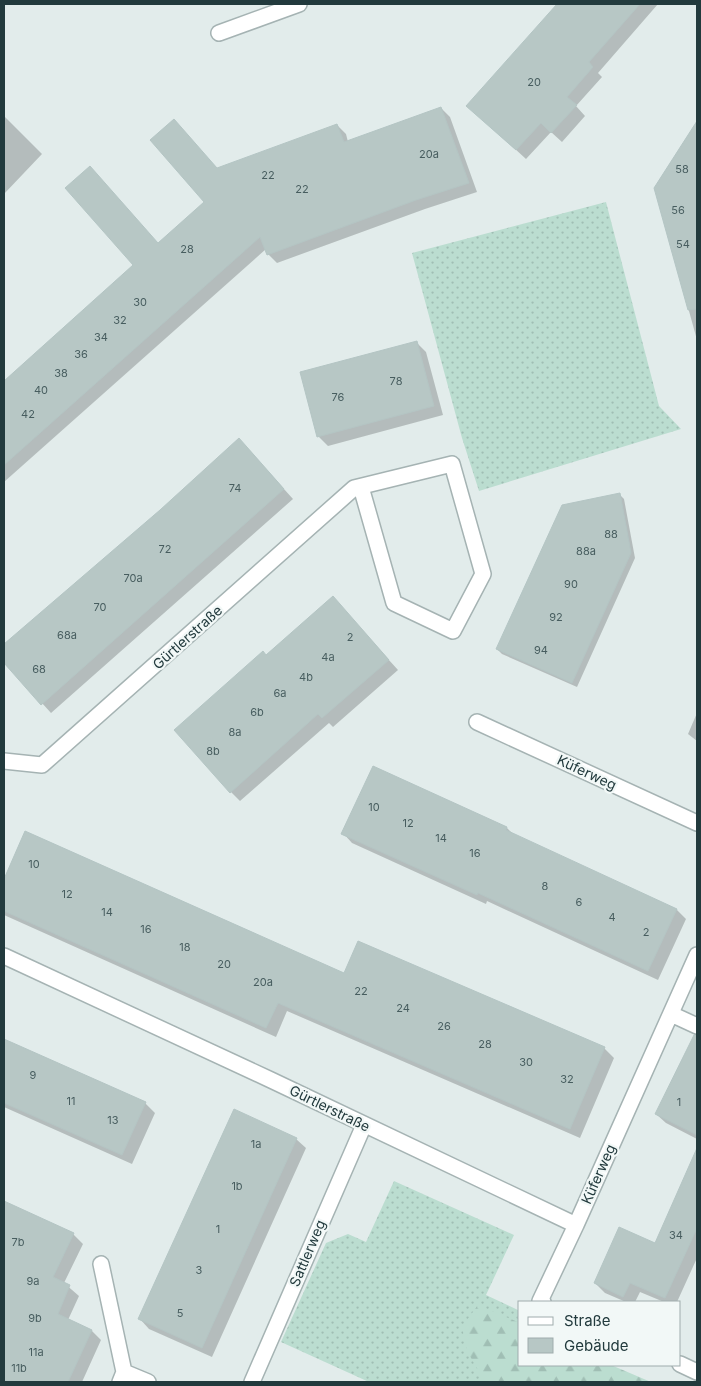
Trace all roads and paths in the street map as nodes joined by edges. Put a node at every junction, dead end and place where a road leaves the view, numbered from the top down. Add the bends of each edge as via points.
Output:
1 (299, 4) edge
2 (219, 33) dead end
3 (361, 487) junction
4 (477, 722) dead end
5 (4, 761) edge
6 (697, 823) edge
7 (697, 955) edge
8 (4, 956) edge
9 (672, 1014) junction
10 (697, 1026) edge
11 (364, 1125) junction
12 (576, 1224) junction
13 (101, 1264) dead end
14 (540, 1301) edge
15 (681, 1364) edge
16 (697, 1372) edge
17 (122, 1377) edge
18 (148, 1382) edge
19 (252, 1382) edge

1 - 2 street
3 - 3 street, Gürtlerstraße via 452,464 482,574 454,631 394,603
3 - 5 street, Gürtlerstraße via 354,488 42,765
4 - 6 street, Küferweg
7 - 9 street, Küferweg
8 - 11 street, Gürtlerstraße
9 - 10 street
9 - 12 street, Küferweg
11 - 12 street, Gürtlerstraße
11 - 19 street, Sattlerweg
12 - 14 street
13 - 17 street
15 - 16 street
17 - 18 street

